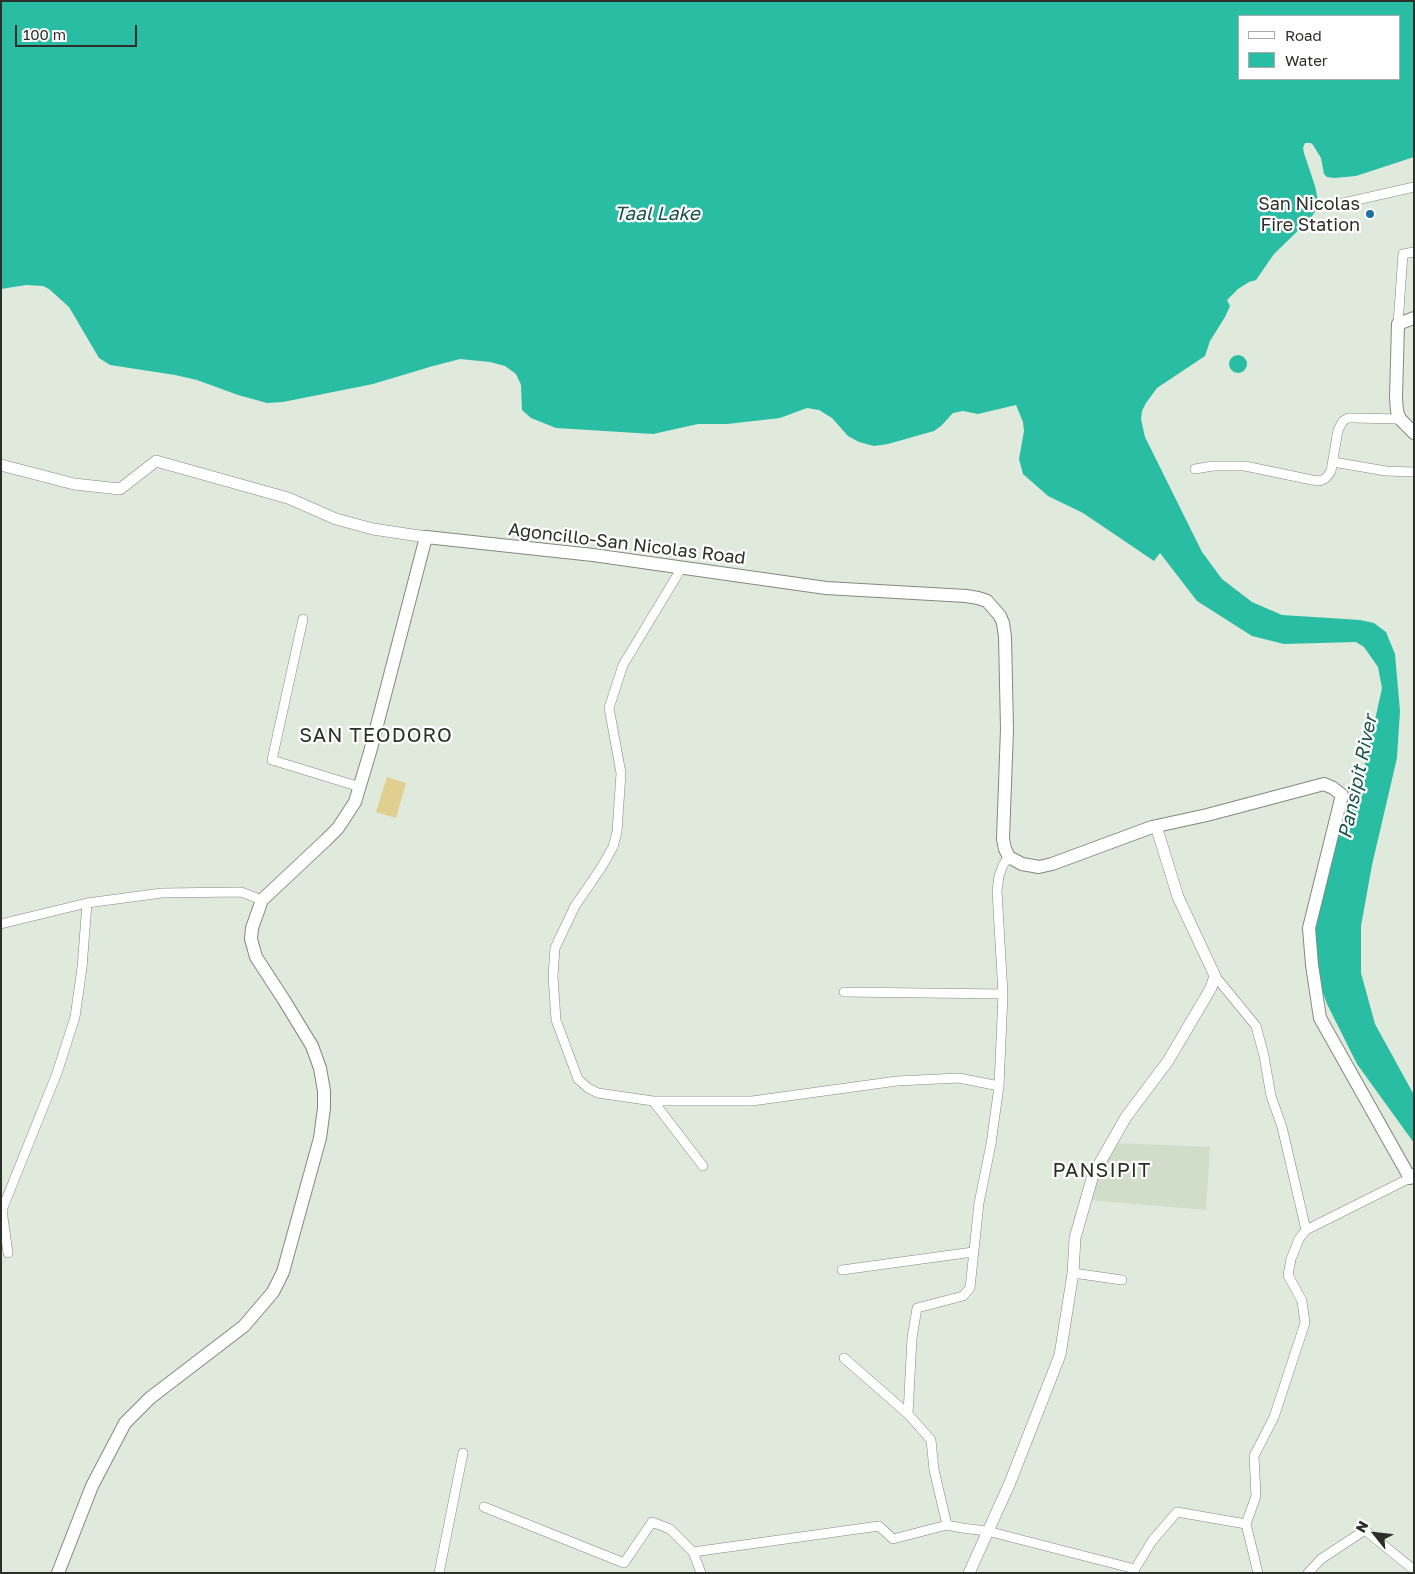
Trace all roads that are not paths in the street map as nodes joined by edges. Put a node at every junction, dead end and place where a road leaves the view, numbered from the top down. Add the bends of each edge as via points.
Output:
1 (1414, 187) edge
2 (1339, 204) dead end
3 (1414, 252) edge
4 (1414, 318) edge
5 (1398, 324) junction
6 (1400, 419) junction
7 (1414, 433) edge
8 (1333, 462) junction
9 (1, 465) edge
10 (1195, 469) dead end
11 (1414, 472) edge
12 (426, 537) junction
13 (681, 569) junction
14 (303, 619) dead end
15 (360, 787) junction
16 (1156, 826) junction
17 (1009, 857) junction
18 (262, 900) junction
19 (87, 902) junction
20 (1, 924) edge
21 (1215, 976) junction
22 (844, 992) dead end
23 (1003, 994) junction
24 (999, 1086) junction
25 (653, 1101) junction
26 (703, 1166) dead end
27 (1412, 1177) edge
28 (1306, 1230) junction
29 (973, 1252) junction
30 (8, 1253) dead end
31 (842, 1270) dead end
32 (1073, 1273) junction
33 (1122, 1280) dead end
34 (844, 1358) dead end
35 (908, 1414) junction
36 (463, 1453) dead end
37 (484, 1507) dead end
38 (947, 1524) junction
39 (1246, 1524) junction
40 (987, 1531) junction
41 (693, 1552) junction
42 (1414, 1570) edge
43 (58, 1573) edge
44 (439, 1573) edge
45 (701, 1573) edge
46 (970, 1573) edge
47 (1258, 1573) edge
48 (1308, 1573) edge

1 - 2 street
3 - 5 street via 1403,254
4 - 5 main road
5 - 6 main road via 1396,398
6 - 7 main road
6 - 8 street via 1354,418 1343,421 1338,430
8 - 10 street via 1326,478 1320,481 1245,466
8 - 11 street
9 - 12 street via 74,484 120,489 156,461 273,494 373,529
12 - 13 main road, Agoncillo-San Nicolas Road via 593,555
12 - 15 main road
13 - 17 main road, Agoncillo-San Nicolas Road via 826,588 966,596 986,601 1000,616 1005,637 1007,729 1003,828
13 - 25 street via 622,665 609,708 621,773 618,832 613,847 575,906 555,948 553,976 556,1020 578,1079 598,1093
14 - 15 street via 272,760
15 - 18 main road via 355,802 338,828
16 - 17 main road via 1039,866 1022,864
16 - 21 street via 1178,897
16 - 27 main road via 1324,784 1342,795 1309,928 1320,1018
17 - 23 street via 999,876 997,891
18 - 19 street via 241,892 162,893
18 - 43 main road via 252,928 252,947 312,1046 324,1091 320,1138 286,1265 273,1292 244,1326 150,1398 125,1423 92,1486
19 - 20 street
19 - 30 street via 75,1017 57,1073 2,1210
21 - 28 street via 1256,1026
21 - 32 street via 1168,1061 1126,1117 1093,1175 1076,1238
22 - 23 street
23 - 24 street
24 - 25 street via 960,1078 897,1081 752,1101
24 - 29 street
25 - 26 street
27 - 28 street
28 - 39 street via 1299,1239 1288,1275 1302,1301 1305,1323 1274,1417 1254,1456 1256,1496
29 - 31 street
29 - 35 street via 970,1288 963,1296 917,1308
32 - 33 street
32 - 40 street via 1060,1355
34 - 35 street
35 - 38 street via 931,1440 934,1470
36 - 44 street
37 - 41 street via 624,1563 652,1522 670,1529
38 - 40 street
38 - 41 street via 893,1539 879,1526
39 - 40 street via 1178,1512 1152,1541 1135,1569
39 - 47 street
40 - 46 street
41 - 45 street
42 - 48 street via 1365,1530 1321,1559

